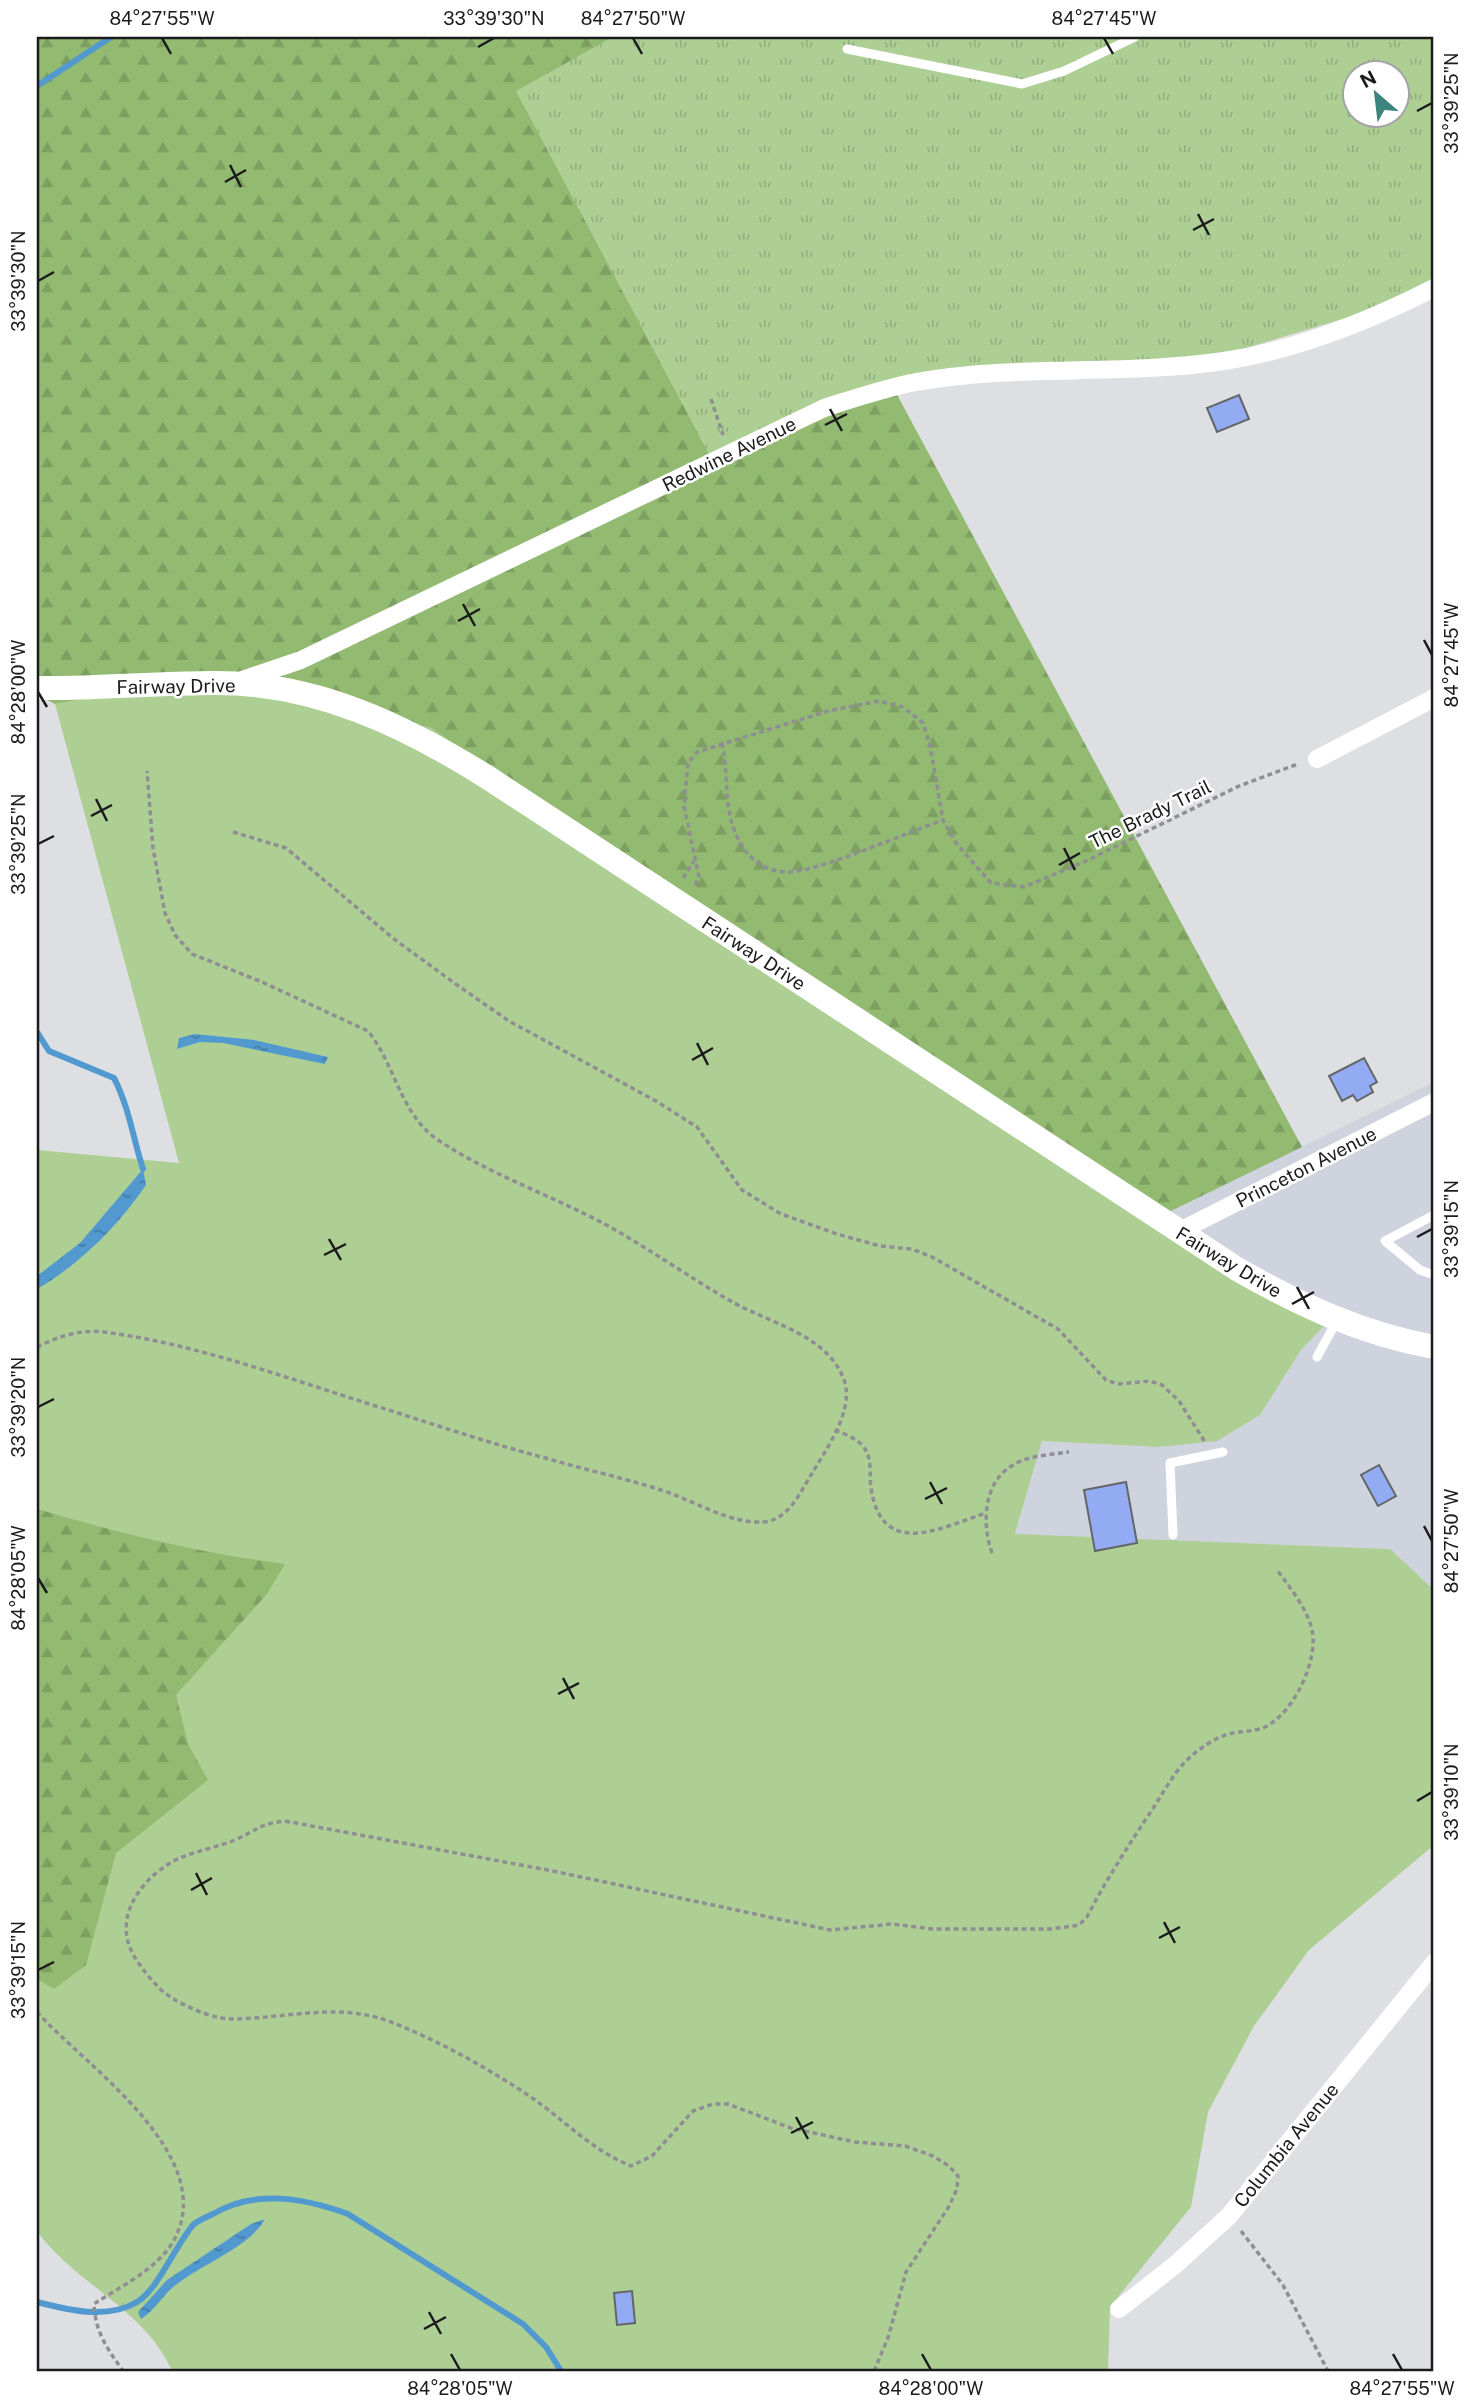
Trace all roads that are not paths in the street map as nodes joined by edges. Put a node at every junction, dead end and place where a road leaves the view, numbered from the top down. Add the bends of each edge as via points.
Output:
1 (1135, 37) edge
2 (847, 49) dead end
3 (1434, 288) edge
4 (215, 682) junction
5 (37, 688) edge
6 (1434, 698) edge
7 (1317, 759) road end
8 (1434, 1102) edge
9 (1434, 1215) edge
10 (1178, 1232) junction
11 (1434, 1275) edge
12 (1337, 1320) junction
13 (1434, 1347) edge
14 (1318, 1357) dead end
15 (1219, 1454) road end
16 (1173, 1535) dead end
17 (1434, 1963) edge
18 (1119, 2309) dead end

1 - 2 lane via 1023,84
3 - 4 street, Redwine Avenue via 1319,337 1226,361 966,377 870,392 824,408 301,660 247,679
4 - 5 street, Fairway Drive
4 - 10 street, Fairway Drive via 339,703 415,734 683,897
6 - 7 street
8 - 10 street, Princeton Avenue
9 - 11 lane via 1385,1241 1420,1270
10 - 12 street, Fairway Drive via 1279,1293
12 - 13 street, Fairway Drive
12 - 14 lane
15 - 16 lane via 1170,1463
17 - 18 street, Columbia Avenue via 1228,2216

